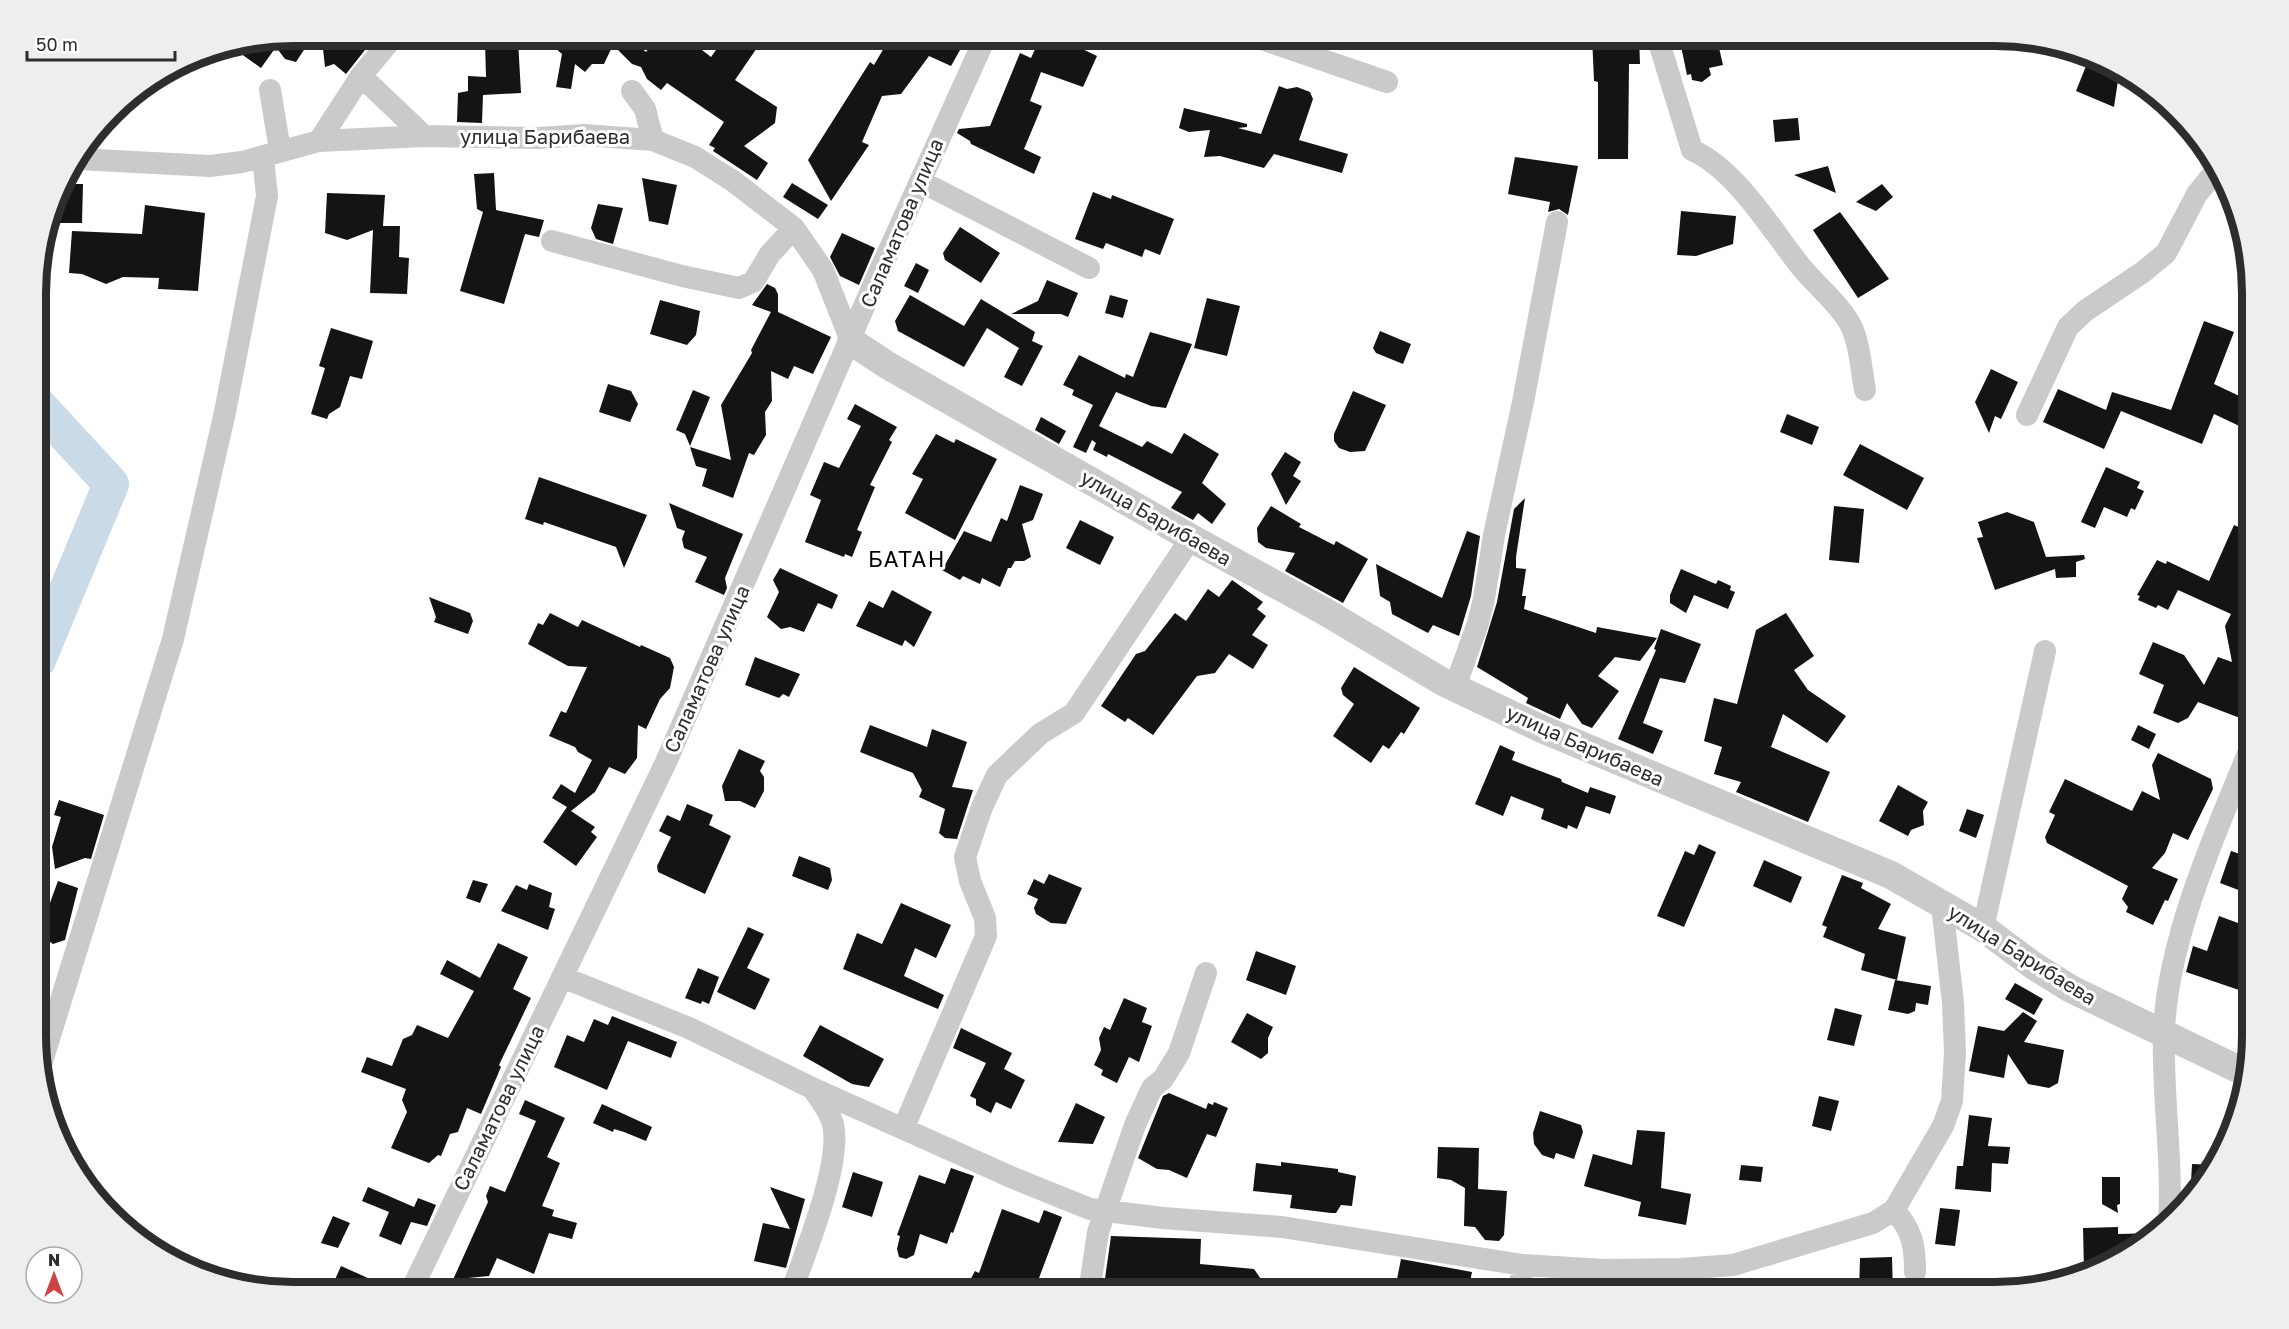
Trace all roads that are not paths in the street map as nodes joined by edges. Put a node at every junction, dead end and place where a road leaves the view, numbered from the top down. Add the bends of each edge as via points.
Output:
1 (386, 46) edge
2 (981, 46) edge
3 (1282, 46) edge
4 (1660, 46) edge
5 (361, 76) junction
6 (1387, 82) dead end
7 (270, 90) dead end
8 (632, 91) dead end
9 (424, 136) junction
10 (652, 140) junction
11 (319, 141) junction
12 (271, 153) junction
13 (86, 159) edge
14 (2212, 175) edge
15 (920, 181) junction
16 (1557, 222) dead end
17 (794, 228) junction
18 (552, 241) dead end
19 (1089, 268) dead end
20 (851, 341) junction
21 (1865, 390) dead end
22 (2027, 415) dead end
23 (1191, 538) junction
24 (2045, 651) dead end
25 (1455, 687) junction
26 (2242, 770) edge
27 (1942, 905) junction
28 (1983, 928) junction
29 (1206, 973) dead end
30 (562, 977) junction
31 (2164, 1033) junction
32 (47, 1046) edge
33 (2240, 1070) edge
34 (812, 1088) junction
35 (904, 1127) junction
36 (1894, 1210) junction
37 (2170, 1210) edge
38 (1106, 1211) junction
39 (1523, 1265) junction
40 (1915, 1272) dead end
41 (415, 1282) edge
42 (794, 1282) edge
43 (1091, 1282) edge
44 (1521, 1282) edge

1 - 5 street
2 - 15 street, Саламатова улица
3 - 6 street
4 - 21 street via 1692,150 1708,157 1744,193 1849,322
5 - 9 street
5 - 11 street
7 - 12 street
8 - 10 street via 645,109
9 - 10 street, улица Барибаева via 585,135
9 - 11 street, улица Барибаева
10 - 17 street, улица Барибаева via 695,157
11 - 12 street, улица Барибаева
12 - 13 street, улица Барибаева via 210,166
12 - 32 street via 267,196 225,412 172,639
14 - 22 street via 2197,194 2166,253 2068,327
15 - 19 street
15 - 20 street, Саламатова улица
16 - 25 street via 1484,599
17 - 18 street via 770,254 753,282 739,288 659,271
17 - 20 street, улица Барибаева via 824,270
20 - 23 street, улица Барибаева
20 - 30 street, Саламатова улица via 666,762
23 - 25 street, улица Барибаева
23 - 35 street via 1074,713 1040,734 998,775 982,807 965,857 985,918 986,936
24 - 28 street
25 - 27 street, улица Барибаева via 1564,738 1891,875
26 - 31 street via 2190,906 2171,981
27 - 28 street, улица Барибаева
27 - 36 street via 1953,1003 1952,1101 1943,1126
28 - 31 street, улица Барибаева via 2071,988
29 - 38 street via 1179,1053 1147,1098
30 - 34 street via 690,1028
30 - 41 street, Саламатова улица
31 - 33 street, улица Барибаева
31 - 37 street
34 - 35 street
34 - 42 street via 833,1125 832,1164
35 - 38 street via 1011,1177 1090,1209
36 - 39 street via 1873,1223 1733,1265 1604,1270
36 - 40 street via 1907,1225
38 - 39 street via 1282,1227
38 - 43 street via 1098,1232
39 - 44 street

